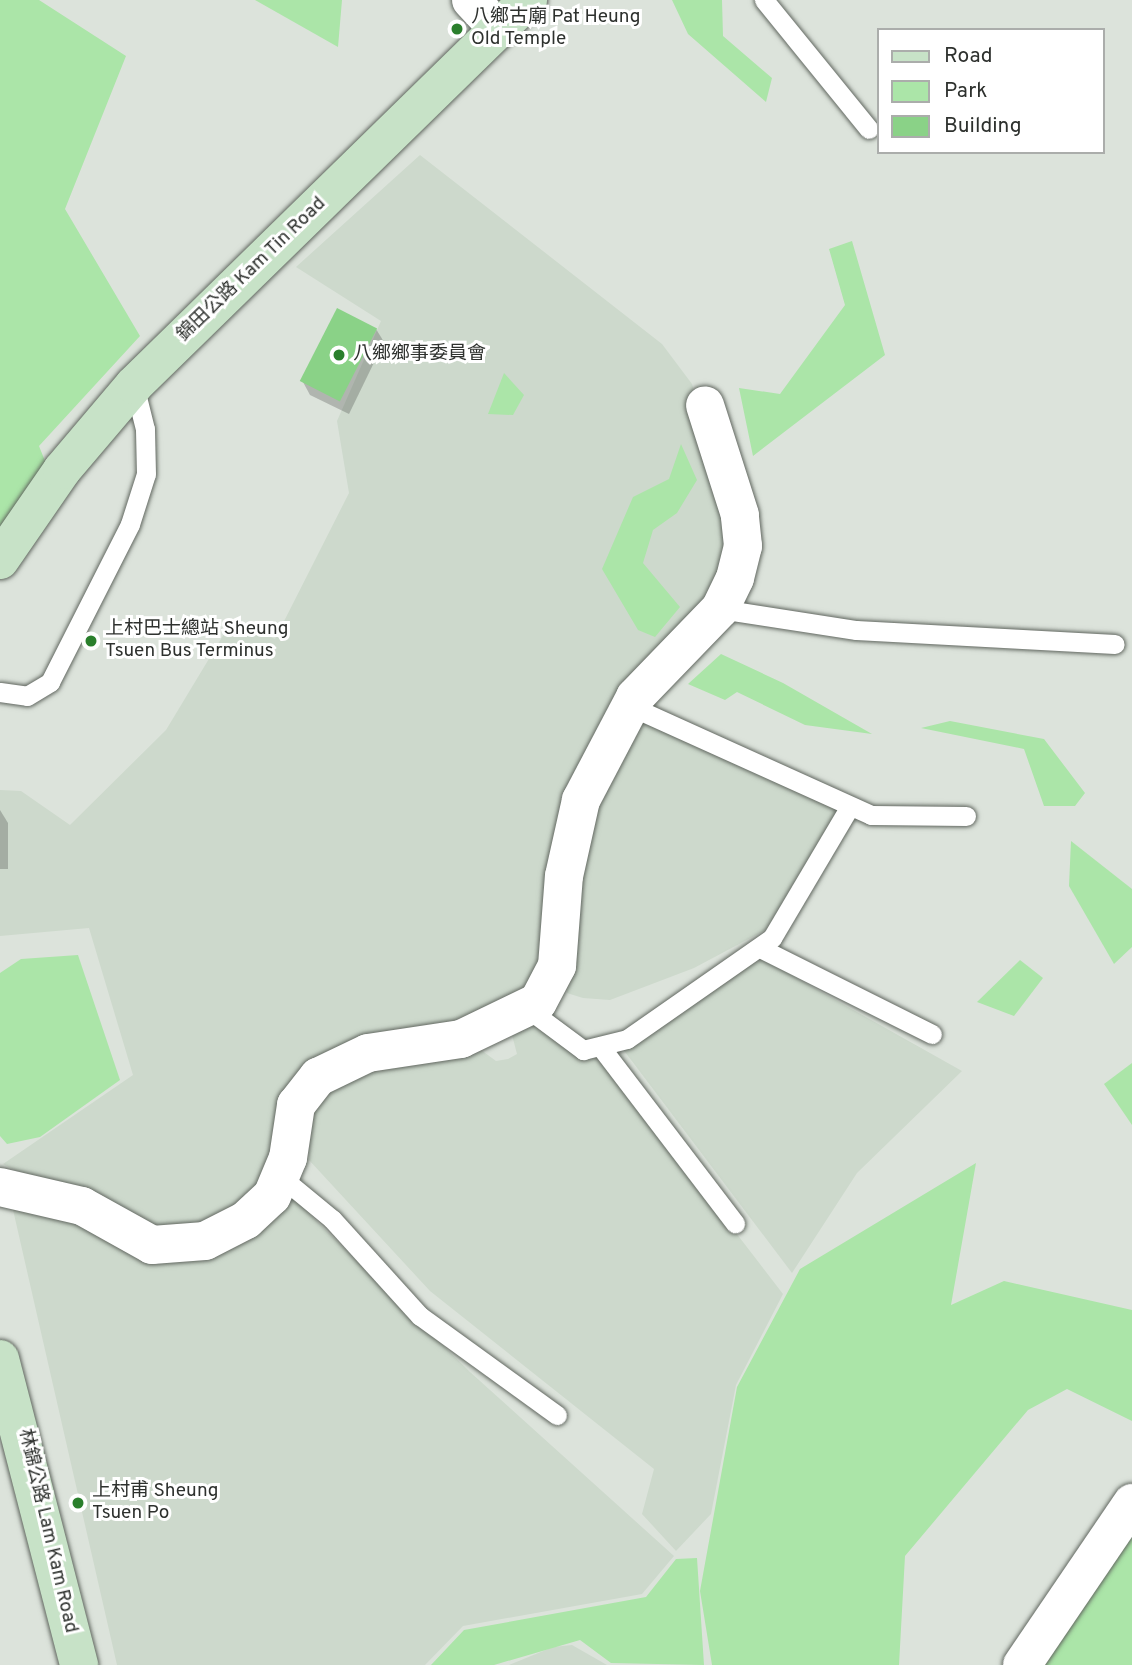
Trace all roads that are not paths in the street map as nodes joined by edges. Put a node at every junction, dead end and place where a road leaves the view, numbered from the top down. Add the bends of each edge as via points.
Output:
1 (471, 0) edge
2 (528, 0) edge
3 (764, 0) edge
4 (498, 29) junction
5 (869, 129) dead end
6 (134, 385) junction
7 (705, 405) dead end
8 (0, 560) edge
9 (720, 609) junction
10 (1115, 644) dead end
11 (0, 692) edge
12 (630, 706) junction
13 (849, 808) junction
14 (966, 816) dead end
15 (762, 949) junction
16 (528, 1009) junction
17 (932, 1034) dead end
18 (603, 1050) junction
19 (281, 1177) junction
20 (0, 1187) edge
21 (734, 1223) dead end
22 (0, 1359) edge
23 (557, 1415) dead end
24 (1132, 1503) edge
25 (79, 1665) edge
26 (1023, 1665) edge

1 - 4 street
2 - 4 main road, 錦田公路 Kam Tin Road
3 - 5 lane
4 - 6 main road, 錦田公路 Kam Tin Road
6 - 8 main road, 錦田公路 Kam Tin Road via 62,470
6 - 11 lane via 145,429 146,474 131,524 50,682 27,696
7 - 9 street via 733,488 743,546
9 - 10 lane via 856,631
9 - 12 street
12 - 13 lane
12 - 16 street via 582,800 565,876 557,966 551,986
13 - 14 lane via 902,818
13 - 15 lane via 784,922
15 - 17 lane
15 - 18 lane
16 - 18 lane via 583,1051
16 - 19 street via 461,1039 368,1054 318,1077 296,1105
18 - 21 lane
19 - 20 street via 254,1215 212,1238 176,1247 152,1245 72,1203
19 - 23 lane via 332,1219 420,1316
22 - 25 main road, 林錦公路 Lam Kam Road
24 - 26 street

